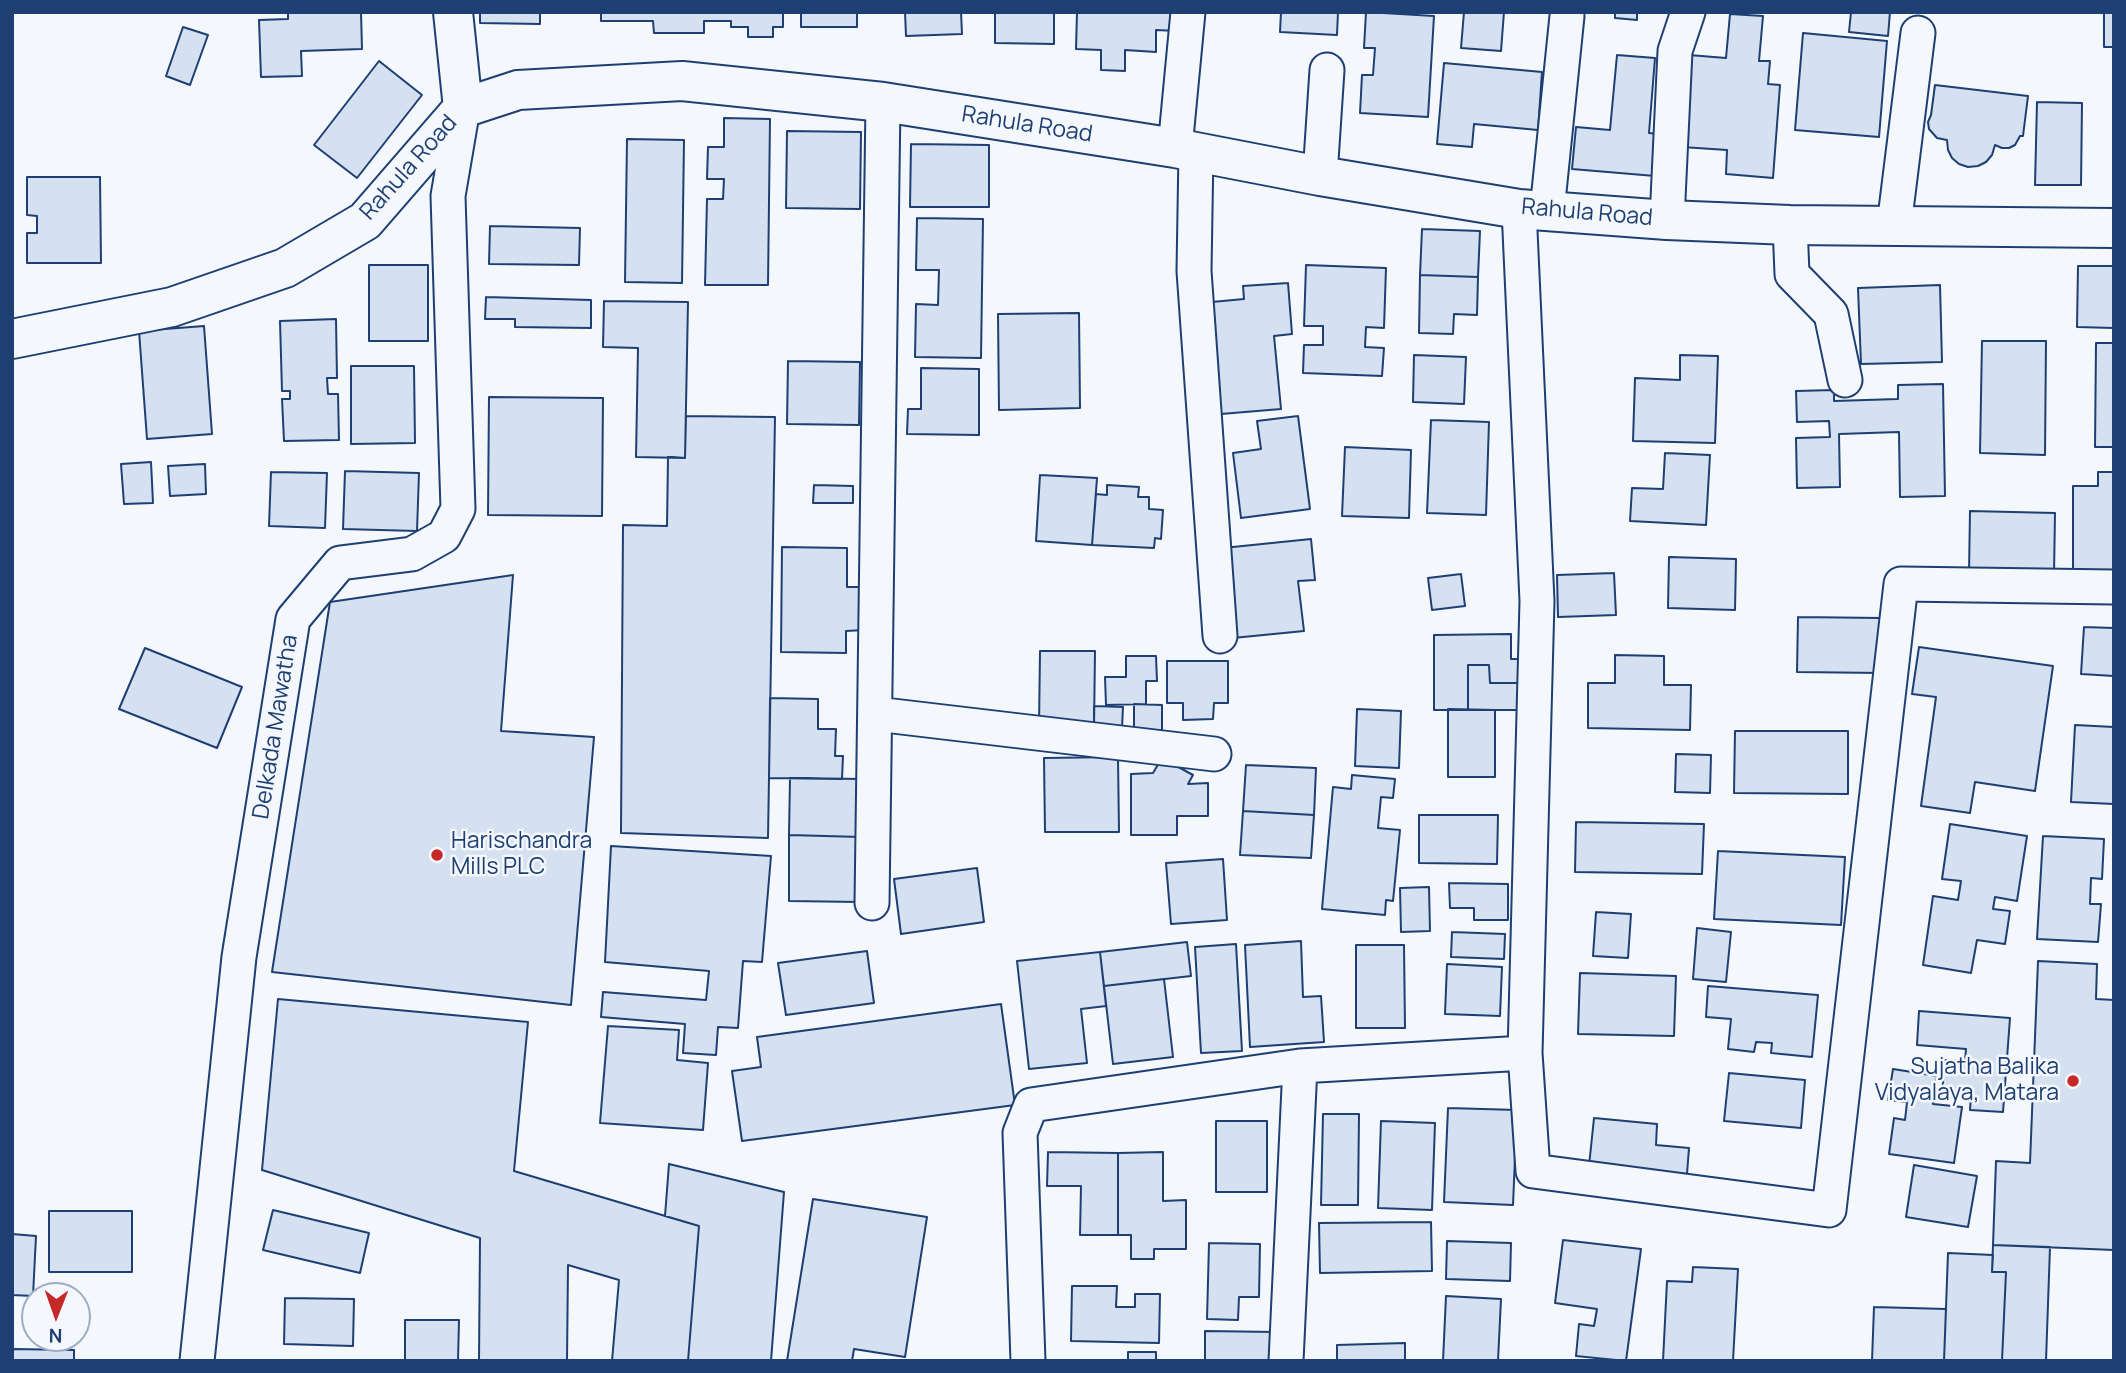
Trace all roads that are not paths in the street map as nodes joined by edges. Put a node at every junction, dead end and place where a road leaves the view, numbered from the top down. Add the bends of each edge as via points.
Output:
1 (453, 12) edge
2 (1188, 12) edge
3 (1688, 12) edge
4 (1567, 16) dead end
5 (1917, 33) dead end
6 (1327, 70) dead end
7 (883, 102) junction
8 (463, 108) junction
9 (1186, 150) junction
10 (1320, 176) junction
11 (1533, 210) junction
12 (1667, 220) junction
13 (1790, 225) junction
14 (1894, 226) junction
15 (2114, 228) edge
16 (12, 340) edge
17 (1845, 380) dead end
18 (2114, 587) edge
19 (1220, 636) dead end
20 (876, 713) junction
21 (1214, 754) dead end
22 (872, 903) dead end
23 (1525, 1053) junction
24 (1300, 1066) junction
25 (197, 1361) edge
26 (1028, 1361) edge
27 (1286, 1361) edge

1 - 8 main road
2 - 9 street
3 - 12 street via 1675,51
4 - 11 street
5 - 14 street
6 - 10 street
7 - 8 main road, Rahula Road via 682,81 518,90
7 - 9 main road, Rahula Road
7 - 20 street
8 - 16 main road, Rahula Road via 365,221 285,268 172,307
8 - 25 street, Delkada Mawatha via 448,196 458,509 444,536 412,554 340,563 293,619 239,957
9 - 10 main road, Rahula Road
9 - 19 street
10 - 11 main road, Rahula Road
11 - 12 main road, Rahula Road
11 - 23 street via 1537,601
12 - 13 main road, Rahula Road
13 - 14 main road, Rahula Road
13 - 17 street via 1792,274 1831,314
14 - 15 main road, Rahula Road
18 - 23 street via 1900,584 1829,1210 1533,1171
20 - 21 street
20 - 22 street
23 - 24 street
24 - 26 street via 1031,1105 1020,1133
24 - 27 street

